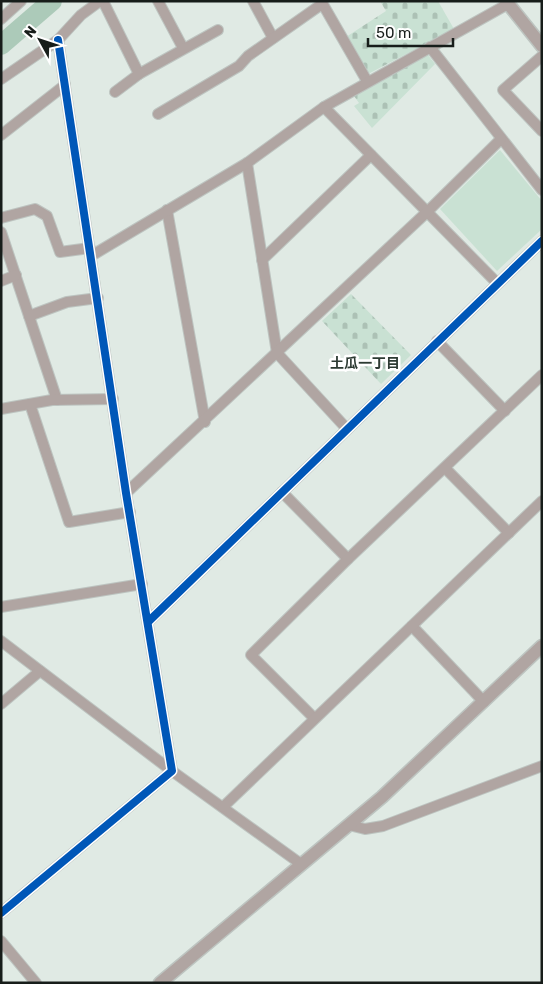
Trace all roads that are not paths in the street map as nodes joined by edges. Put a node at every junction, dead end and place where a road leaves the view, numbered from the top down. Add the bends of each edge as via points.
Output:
1 (20, 1) edge
2 (101, 1) edge
3 (158, 1) edge
4 (254, 1) edge
5 (322, 2) edge
6 (507, 2) edge
7 (1, 18) edge
8 (218, 30) dead end
9 (273, 38) junction
10 (58, 40) junction
11 (542, 46) edge
12 (430, 47) junction
13 (183, 48) junction
14 (542, 56) edge
15 (139, 74) junction
16 (1, 79) edge
17 (367, 81) junction
18 (65, 85) junction
19 (115, 92) dead end
20 (324, 107) junction
21 (158, 114) dead end
22 (542, 131) edge
23 (1, 135) edge
24 (501, 139) junction
25 (371, 155) junction
26 (247, 162) junction
27 (542, 190) edge
28 (167, 210) junction
29 (428, 212) junction
30 (1, 218) edge
31 (1, 232) edge
32 (542, 242) edge
33 (91, 252) junction
34 (262, 260) junction
35 (16, 275) junction
36 (1, 281) edge
37 (497, 283) junction
38 (98, 298) junction
39 (29, 316) junction
40 (437, 341) junction
41 (277, 353) junction
42 (542, 375) edge
43 (113, 399) junction
44 (57, 400) junction
45 (30, 404) junction
46 (1, 409) edge
47 (505, 411) junction
48 (205, 422) junction
49 (347, 429) junction
50 (445, 468) junction
51 (282, 492) junction
52 (126, 493) junction
53 (542, 501) edge
54 (130, 512) junction
55 (509, 533) junction
56 (348, 559) junction
57 (142, 584) junction
58 (1, 607) edge
59 (149, 621) junction
60 (412, 626) junction
61 (1, 641) edge
62 (542, 646) edge
63 (40, 671) junction
64 (484, 702) junction
65 (1, 704) edge
66 (314, 718) junction
67 (542, 766) edge
68 (172, 771) junction
69 (223, 807) junction
70 (349, 825) junction
71 (301, 864) junction
72 (1, 913) edge
73 (1, 941) edge
74 (36, 983) edge
75 (160, 983) edge

1 - 7 street
2 - 10 street via 81,15
2 - 15 street
3 - 13 street
4 - 9 street
5 - 9 street
5 - 17 street
6 - 11 street
6 - 12 street
8 - 13 street
9 - 21 street via 239,66
10 - 16 street
10 - 18 street
12 - 17 street
12 - 24 street
13 - 15 street
14 - 22 street via 503,90
15 - 19 street
17 - 20 street
18 - 23 street
18 - 33 street
20 - 25 street
20 - 26 street
24 - 27 street
24 - 29 street
25 - 29 street
25 - 34 street
26 - 28 street
26 - 34 street
28 - 33 street
28 - 48 street
29 - 37 street
29 - 41 street
30 - 33 street via 35,209 48,216 60,252
31 - 35 street
32 - 37 street
33 - 38 street
34 - 41 street
35 - 36 street
35 - 39 street
37 - 40 street
38 - 39 street via 67,302
38 - 43 street
39 - 44 street
40 - 47 street
40 - 49 street
41 - 48 street
41 - 49 street
42 - 47 street
43 - 44 street
43 - 52 street
44 - 45 street
45 - 46 street
45 - 54 street via 69,522
47 - 50 street
48 - 52 street
49 - 51 street
50 - 55 street
50 - 56 street
51 - 56 street
51 - 59 street
52 - 54 street
53 - 55 street
54 - 57 street
55 - 60 street
56 - 66 street via 251,655
57 - 58 street
57 - 59 street
59 - 68 street
60 - 64 street
60 - 66 street
61 - 63 street
62 - 64 street
63 - 65 street
63 - 68 street
64 - 70 street
66 - 69 street
67 - 70 street via 383,826 365,829
68 - 69 street
68 - 72 street
69 - 71 street
70 - 71 street
71 - 75 street
73 - 74 street

